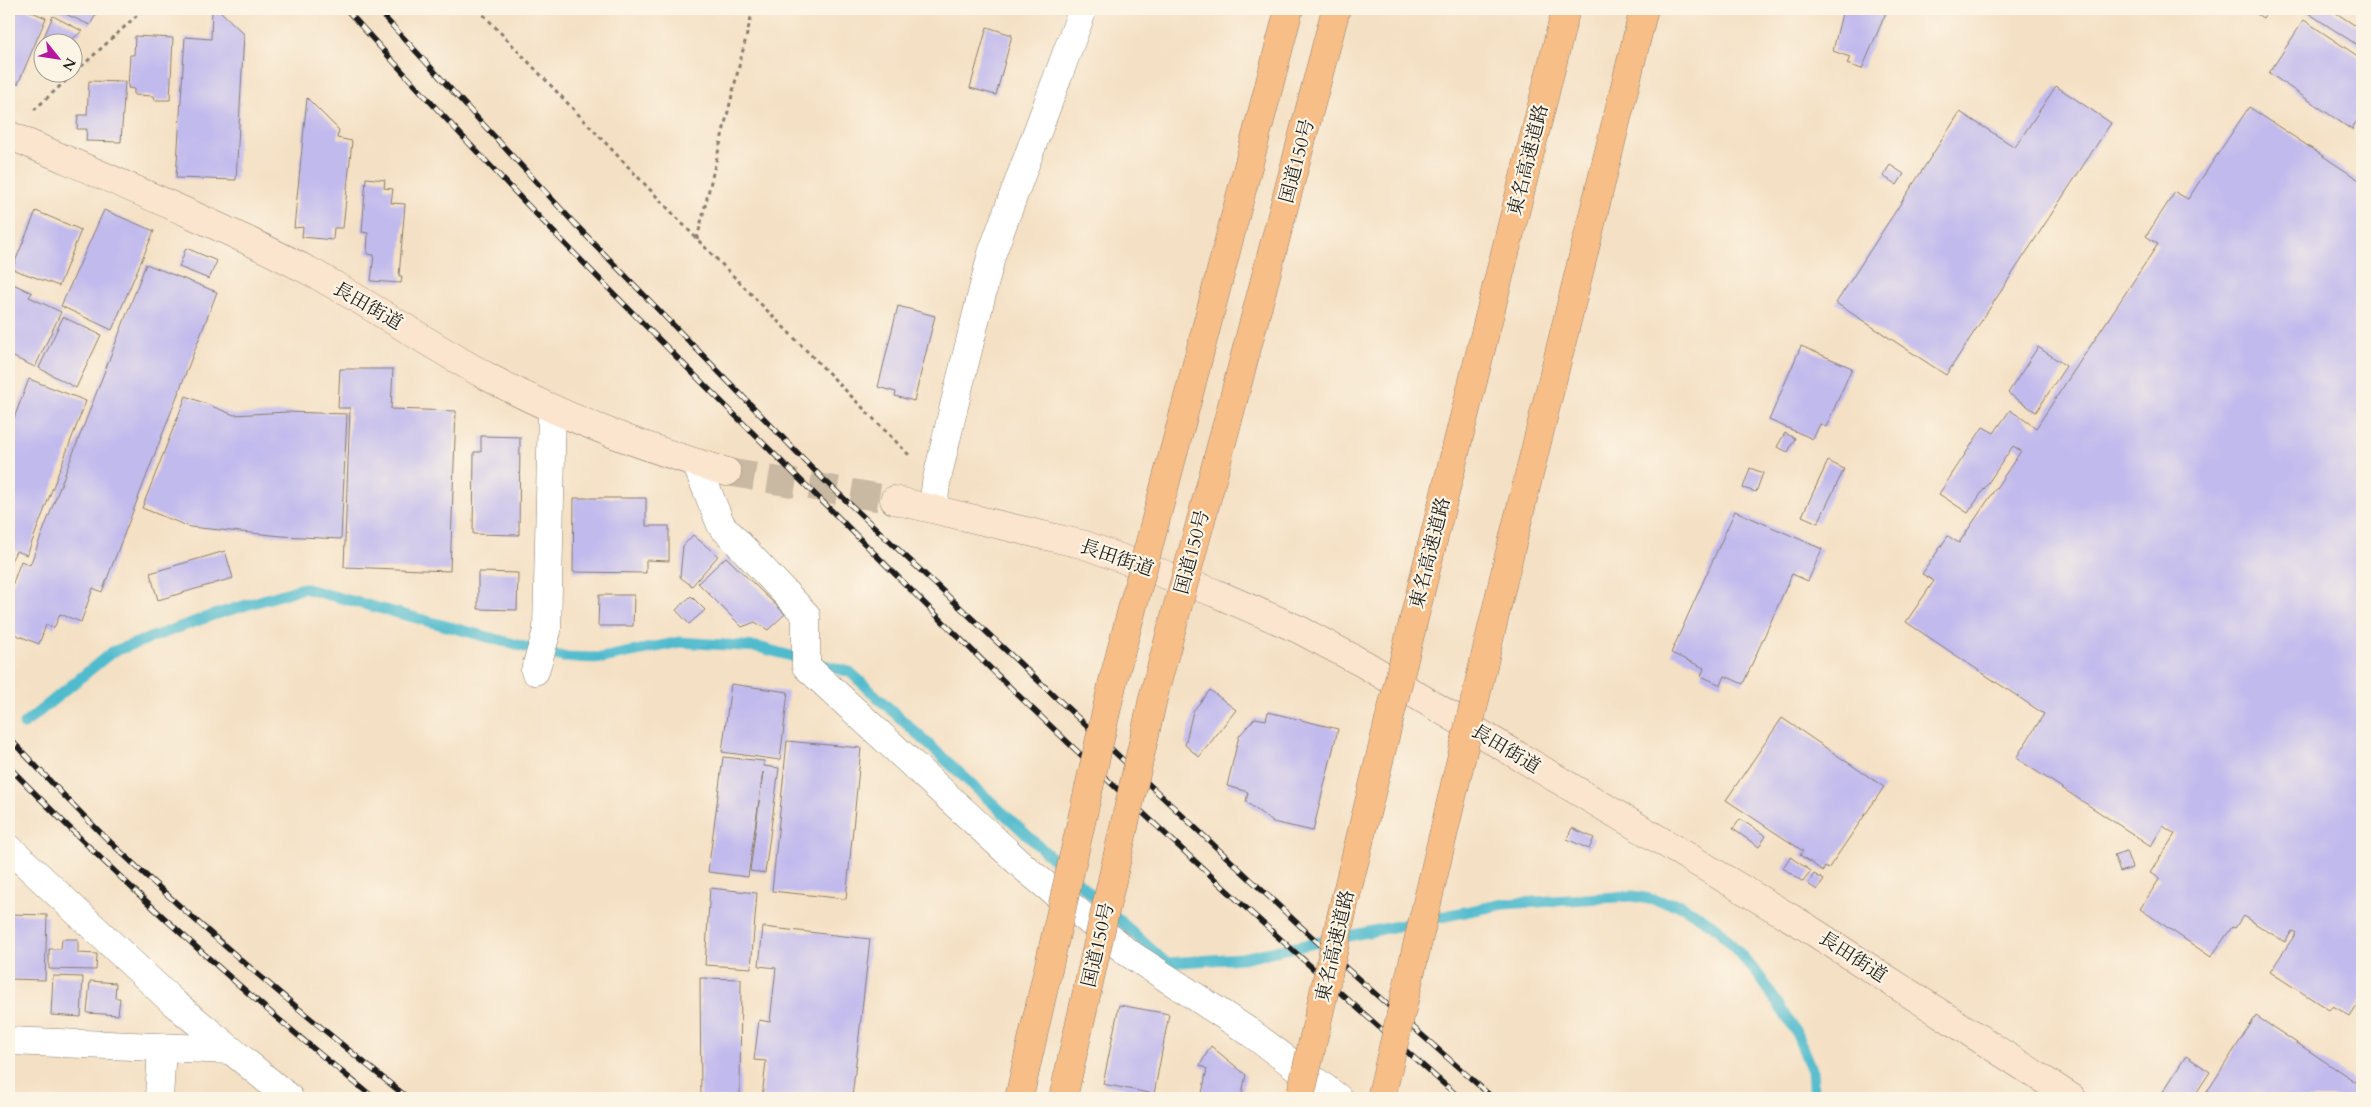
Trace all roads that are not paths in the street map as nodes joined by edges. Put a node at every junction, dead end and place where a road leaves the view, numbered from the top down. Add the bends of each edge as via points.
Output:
1 (1083, 9) edge
2 (1289, 9) edge
3 (1336, 9) edge
4 (1566, 9) edge
5 (1644, 9) edge
6 (9, 135) edge
7 (552, 409) junction
8 (696, 463) junction
9 (727, 472) tunnel mouth
10 (935, 496) junction
11 (894, 500) tunnel mouth
12 (536, 671) dead end
13 (9, 848) edge
14 (9, 1041) edge
15 (162, 1048) junction
16 (231, 1050) junction
17 (159, 1098) edge
18 (289, 1098) edge
19 (1019, 1098) edge
20 (1063, 1098) edge
21 (1300, 1098) edge
22 (1338, 1098) edge
23 (1381, 1098) edge
24 (2072, 1098) edge

1 - 10 street via 992,252
2 - 19 highway, bridge via 1113,682
3 - 20 highway, 国道150号, bridge via 1154,694
4 - 21 highway, 東名高速道路, bridge via 1344,904
5 - 23 highway, bridge via 1508,560
6 - 7 main road, 長田街道 via 242,237 312,273 489,377
7 - 8 main road, 長田街道 via 594,428
7 - 12 street via 547,630
8 - 9 main road, 長田街道
8 - 22 street via 721,525 806,615 806,666 1026,869 1127,952 1251,1033
10 - 11 main road, 長田街道
10 - 24 main road, 長田街道 via 1085,545 1215,593 1300,630 1364,664 1806,927
13 - 16 street via 174,1003
14 - 15 street
15 - 16 street
15 - 17 street
16 - 18 street

